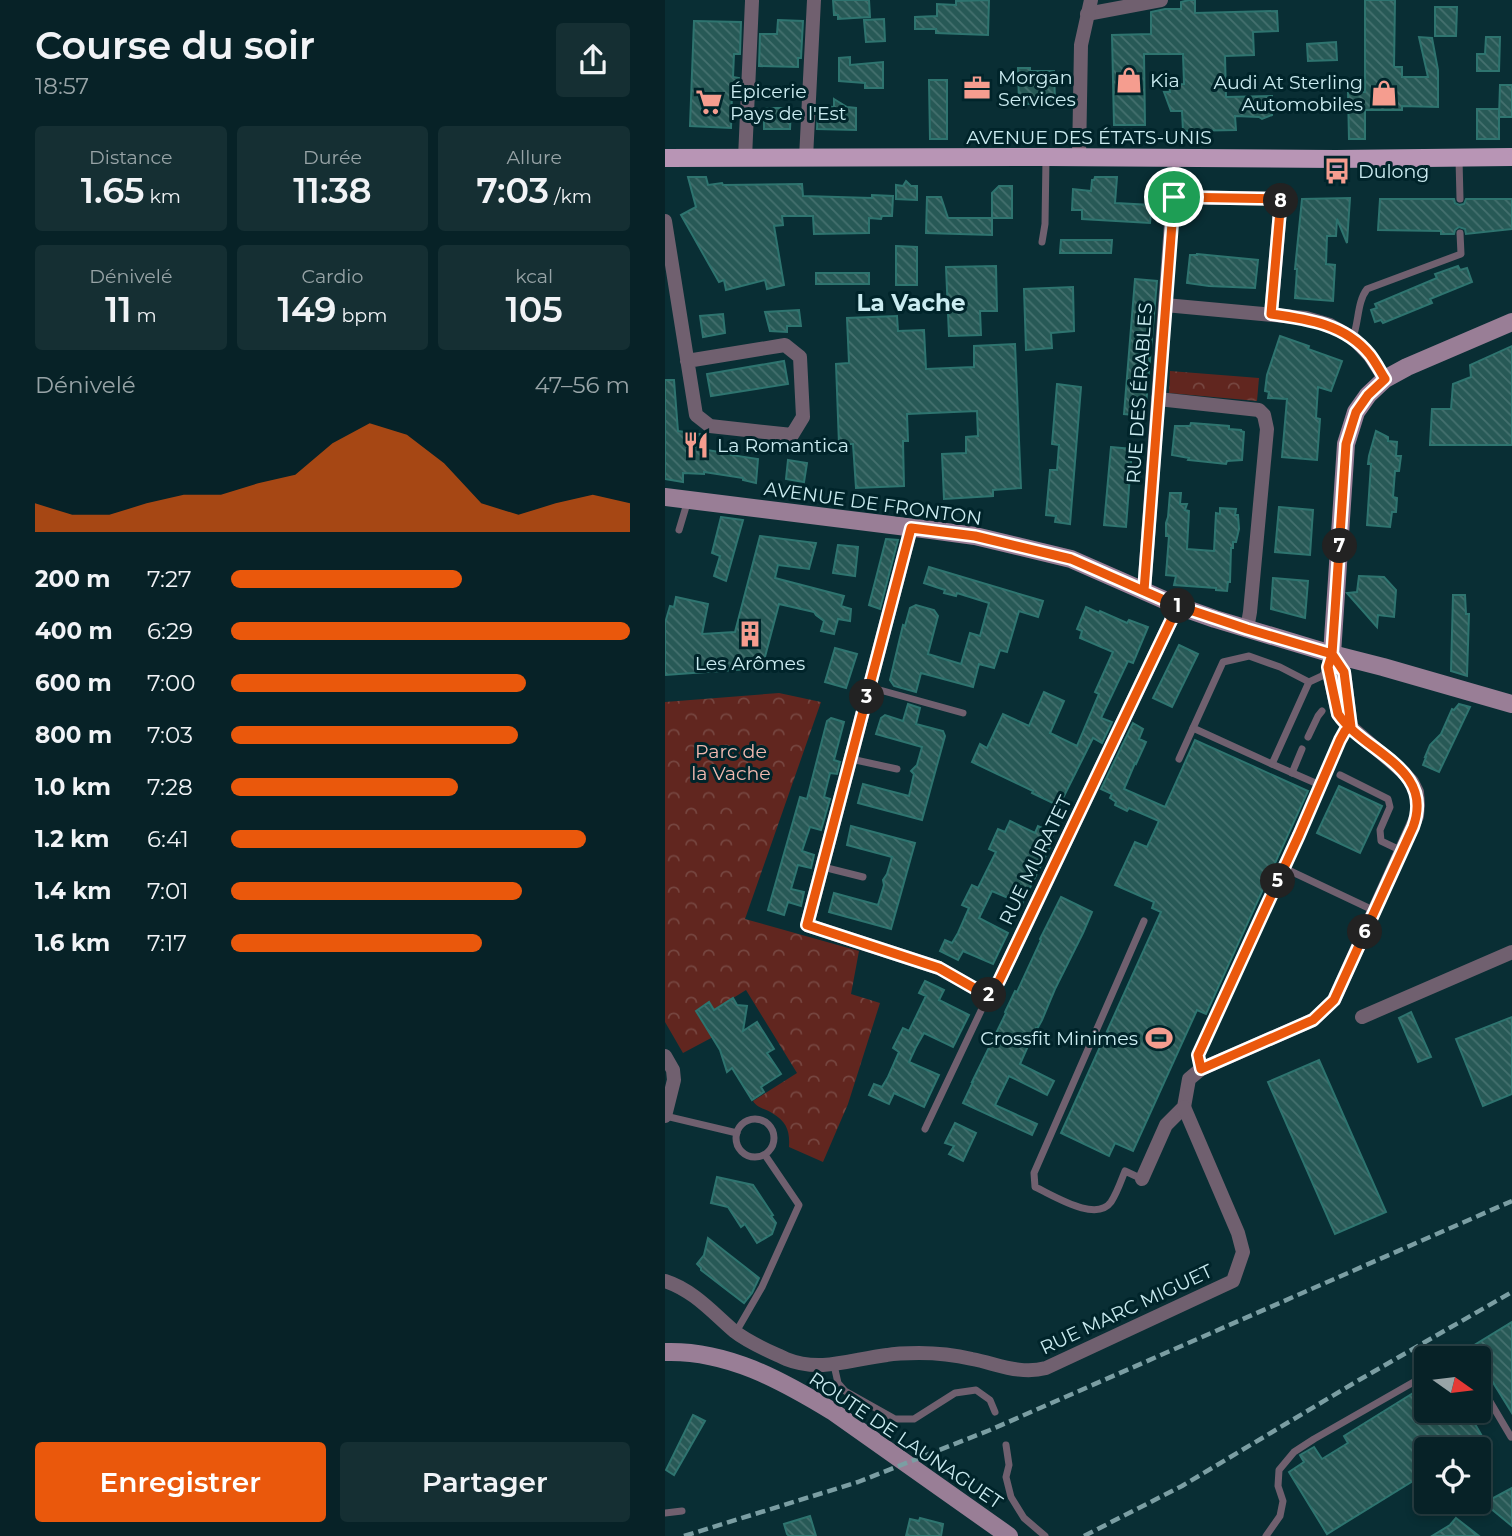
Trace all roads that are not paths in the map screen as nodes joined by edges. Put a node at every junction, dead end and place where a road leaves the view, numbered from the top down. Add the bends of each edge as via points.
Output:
1 (814, 0) edge
2 (1161, 0) edge
3 (752, 1) edge
4 (1089, 7) edge
5 (1046, 157) junction
6 (665, 158) edge
7 (745, 158) junction
8 (806, 158) junction
9 (1079, 158) junction
10 (1176, 158) junction
11 (1512, 158) edge
12 (1459, 159) junction
13 (1174, 197) junction
14 (1460, 199) dead end
15 (665, 221) edge
16 (1460, 233) dead end
17 (1042, 242) dead end
18 (1165, 304) junction
19 (1271, 314) junction
20 (1512, 322) edge
21 (1353, 338) junction
22 (687, 361) junction
23 (1385, 379) junction
24 (1158, 399) junction
25 (665, 497) edge
26 (688, 500) junction
27 (911, 528) junction
28 (679, 530) dead end
29 (1144, 591) junction
30 (1178, 606) junction
31 (1247, 629) junction
32 (1330, 661) junction
33 (1309, 682) junction
34 (869, 687) junction
35 (1512, 704) edge
36 (1322, 711) dead end
37 (963, 713) dead end
38 (1351, 727) junction
39 (1193, 728) junction
40 (1308, 737) dead end
41 (1302, 749) dead end
42 (851, 759) junction
43 (1179, 759) dead end
44 (1272, 764) junction
45 (897, 769) dead end
46 (1291, 773) junction
47 (1340, 775) dead end
48 (1320, 785) junction
49 (1402, 850) junction
50 (823, 867) junction
51 (1284, 868) junction
52 (863, 877) dead end
53 (1375, 911) junction
54 (1144, 921) dead end
55 (1512, 952) edge
56 (988, 996) junction
57 (1362, 1017) dead end
58 (665, 1056) edge
59 (1201, 1069) junction
60 (1184, 1107) junction
61 (665, 1116) edge
62 (925, 1129) dead end
63 (737, 1133) junction
64 (765, 1155) junction
65 (1142, 1179) joint
66 (665, 1281) edge
67 (736, 1332) junction
68 (665, 1352) edge
69 (665, 1364) edge
70 (834, 1365) junction
71 (777, 1382) junction
72 (1414, 1382) edge
73 (1491, 1404) edge
74 (995, 1412) dead end
75 (1512, 1436) edge
76 (1006, 1445) dead end
77 (682, 1511) dead end
78 (665, 1513) edge
79 (1009, 1536) edge
80 (1045, 1536) edge
81 (1266, 1536) edge

1 - 8 street
2 - 4 street
3 - 7 street
4 - 9 street via 1081,45
5 - 8 main road, AVENUE DES ÉTATS-UNIS
5 - 9 main road, AVENUE DES ÉTATS-UNIS
5 - 17 lane
6 - 7 main road, AVENUE DES ÉTATS-UNIS
7 - 8 main road, AVENUE DES ÉTATS-UNIS
9 - 10 main road, AVENUE DES ÉTATS-UNIS
10 - 12 main road, AVENUE DES ÉTATS-UNIS
10 - 13 lane
11 - 12 main road, AVENUE DES ÉTATS-UNIS
12 - 14 lane
13 - 18 street, RUE DES ÉRABLES
13 - 19 street via 1281,199
15 - 22 street
16 - 21 lane via 1461,254 1367,289
18 - 19 street
18 - 24 street, RUE DES ÉRABLES
19 - 21 street via 1330,325
20 - 23 street
21 - 23 street
22 - 22 street via 785,345 800,358 803,417 792,435 710,426 696,415
23 - 32 street via 1356,412 1346,444
24 - 29 street, RUE DES ÉRABLES
24 - 31 street via 1259,410 1264,415 1267,429
25 - 26 street, AVENUE DE FRONTON
26 - 27 street, AVENUE DE FRONTON
26 - 28 lane
27 - 29 street, AVENUE DE FRONTON via 975,536 1071,559
27 - 34 street
29 - 30 street, AVENUE DE FRONTON
30 - 31 street, AVENUE DE FRONTON
30 - 56 street, RUE MURATET
31 - 32 street, AVENUE DE FRONTON
32 - 33 lane via 1322,676
32 - 35 street, AVENUE DE FRONTON via 1383,667
32 - 38 street via 1344,672
33 - 39 lane via 1249,656 1223,662
33 - 44 lane
34 - 37 lane
34 - 42 street
36 - 40 lane
38 - 48 lane via 1340,740
38 - 49 street via 1412,782 1417,816
39 - 43 lane
39 - 44 lane
41 - 46 lane
42 - 45 lane
42 - 50 street
44 - 46 lane
46 - 48 lane
47 - 49 lane via 1388,799 1381,841
48 - 51 lane
49 - 53 street
50 - 52 lane
50 - 56 street via 807,925 939,968
51 - 53 lane
51 - 59 lane via 1198,1055
53 - 59 street via 1334,1000 1313,1020
54 - 65 lane via 1034,1173 1035,1187 1089,1211 1110,1204 1125,1171
55 - 57 street
56 - 62 lane, RUE MURATET
58 - 61 street via 674,1080
59 - 60 street via 1189,1079
60 - 65 street via 1166,1125
60 - 70 street, RUE MARC MIGUET via 1238,1233 1243,1252 1233,1280 1036,1371 915,1353
61 - 63 lane
63 - 64 lane via 741,1151 752,1157
63 - 64 lane via 748,1120 765,1121 775,1139
64 - 67 lane via 799,1205
66 - 67 street, RUE MARC MIGUET via 683,1288
67 - 70 street, RUE MARC MIGUET via 789,1360
68 - 71 street, ROUTE DE LAUNAGUET via 732,1361
69 - 71 street, ROUTE DE LAUNAGUET
70 - 74 lane via 845,1391 895,1419 914,1419 955,1393 976,1390 990,1400
71 - 79 street, ROUTE DE LAUNAGUET via 832,1411
72 - 81 lane via 1294,1452 1279,1470 1283,1501 1280,1516
73 - 75 lane
76 - 80 lane via 1011,1497 1024,1518
77 - 78 lane

